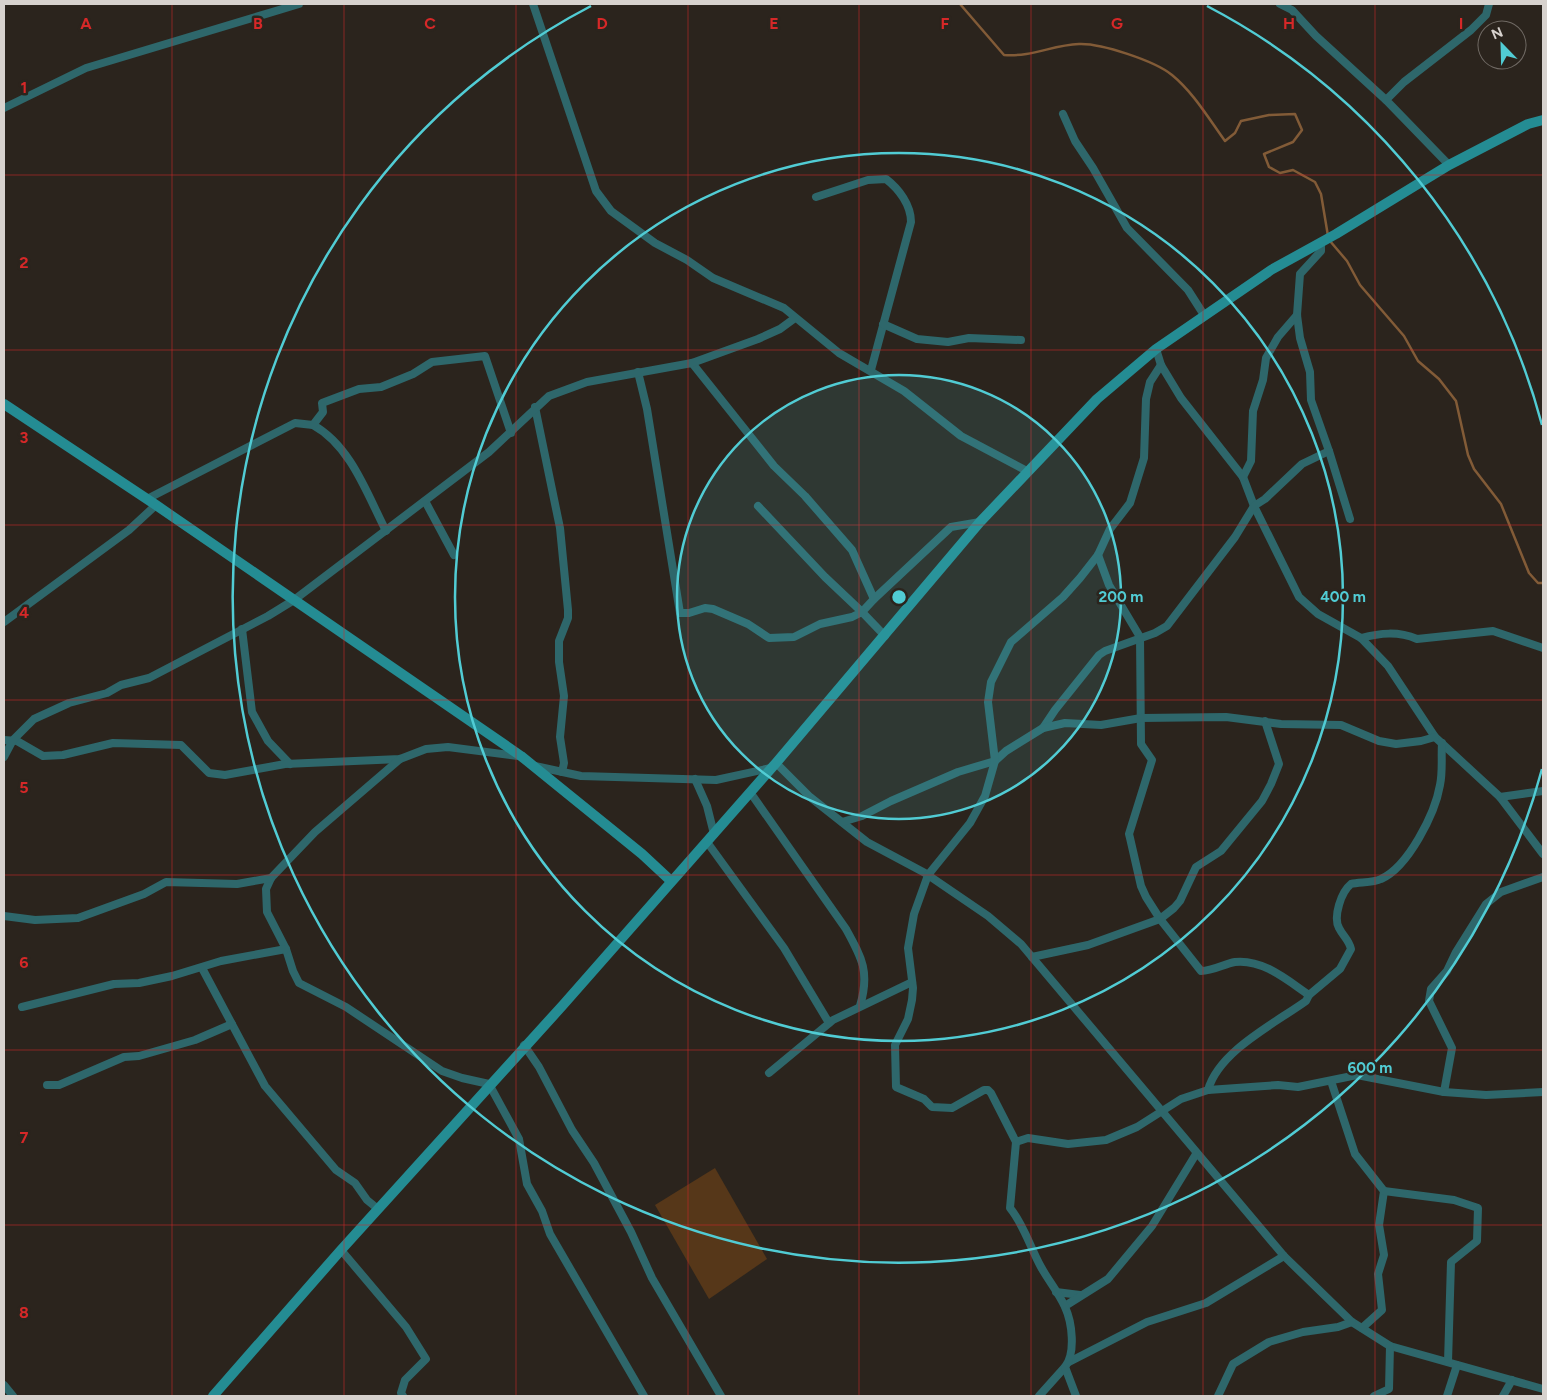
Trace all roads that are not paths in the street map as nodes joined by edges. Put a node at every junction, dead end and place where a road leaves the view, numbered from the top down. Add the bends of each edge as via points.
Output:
1 (299, 4) edge
2 (533, 4) edge
3 (1280, 4) edge
4 (1489, 4) edge
5 (1386, 100) junction
6 (4, 108) edge
7 (1063, 114) dead end
8 (1543, 120) edge
9 (1449, 165) junction
10 (816, 197) dead end
11 (1324, 241) junction
12 (1204, 315) junction
13 (1297, 315) junction
14 (795, 318) junction
15 (883, 324) junction
16 (1021, 340) dead end
17 (1156, 349) junction
18 (692, 363) junction
19 (1161, 365) junction
20 (870, 370) junction
21 (638, 372) junction
22 (4, 404) edge
23 (535, 407) junction
24 (313, 424) junction
25 (511, 433) junction
26 (1329, 451) junction
27 (1027, 471) junction
28 (1243, 477) junction
29 (425, 501) junction
30 (152, 502) junction
31 (758, 506) dead end
32 (1254, 506) junction
33 (1350, 519) dead end
34 (980, 522) junction
35 (386, 531) junction
36 (454, 555) dead end
37 (1098, 555) junction
38 (874, 599) junction
39 (294, 600) junction
40 (862, 612) junction
41 (4, 622) edge
42 (242, 630) junction
43 (885, 636) junction
44 (1140, 637) junction
45 (1361, 638) junction
46 (1543, 648) edge
47 (1141, 718) junction
48 (1265, 721) junction
49 (1043, 728) junction
50 (1435, 737) junction
51 (4, 740) edge
52 (13, 740) junction
53 (1442, 743) junction
54 (521, 756) junction
55 (4, 757) edge
56 (400, 759) junction
57 (995, 761) junction
58 (290, 764) junction
59 (533, 765) junction
60 (774, 765) junction
61 (562, 772) junction
62 (695, 779) junction
63 (1543, 791) edge
64 (750, 792) junction
65 (1500, 797) junction
66 (842, 822) junction
67 (710, 838) junction
68 (1543, 854) edge
69 (928, 875) junction
70 (1543, 877) edge
71 (271, 878) junction
72 (671, 881) junction
73 (4, 916) edge
74 (1160, 918) junction
75 (286, 949) junction
76 (1032, 957) junction
77 (202, 968) junction
78 (912, 982) junction
79 (1309, 995) junction
80 (860, 1006) junction
81 (22, 1007) dead end
82 (829, 1023) junction
83 (232, 1024) junction
84 (524, 1045) junction
85 (769, 1073) dead end
86 (1331, 1081) junction
87 (489, 1084) junction
88 (47, 1085) dead end
89 (1208, 1090) junction
90 (1444, 1092) junction
91 (1543, 1092) edge
92 (1164, 1112) junction
93 (1016, 1142) junction
94 (1196, 1154) junction
95 (1384, 1191) junction
96 (378, 1209) junction
97 (341, 1250) junction
98 (1284, 1256) junction
99 (1056, 1292) junction
100 (1080, 1295) junction
101 (1065, 1306) junction
102 (1352, 1322) junction
103 (1362, 1328) junction
104 (1390, 1346) junction
105 (1448, 1362) junction
106 (1067, 1365) junction
107 (1457, 1365) junction
108 (1512, 1380) junction
109 (4, 1385) edge
110 (1543, 1389) edge
111 (13, 1396) edge
112 (213, 1396) edge
113 (403, 1396) edge
114 (644, 1396) edge
115 (721, 1396) edge
116 (1039, 1396) edge
117 (1076, 1396) edge
118 (1218, 1396) edge
119 (1374, 1396) edge
120 (1447, 1396) edge
121 (1503, 1396) edge

1 - 6 street via 86,68
2 - 14 street via 600,199 617,216 655,243 713,278 778,305
3 - 5 street via 1292,10
4 - 5 street via 1486,15 1471,30
5 - 9 street
7 - 12 street via 1075,141 1127,228 1188,290
8 - 9 street via 1528,124
9 - 11 street
10 - 15 street via 876,179 886,180 897,188 905,202 911,222
11 - 12 street via 1271,270
11 - 13 street via 1322,251 1300,274
12 - 17 street
13 - 26 street via 1310,372 1311,400
13 - 28 street via 1270,349 1253,411 1250,461
14 - 18 street via 758,339
14 - 20 street via 839,353
15 - 16 street via 917,339 948,342 969,338
15 - 20 street
17 - 19 street
17 - 27 street via 1097,399
18 - 21 street
18 - 38 street via 774,466 852,550
19 - 28 street via 1181,398
19 - 37 street via 1150,382 1146,399 1141,472 1130,503 1110,528
20 - 27 street via 904,391 961,436
21 - 23 street via 587,382 549,396
21 - 40 street via 647,409 680,613 713,609 748,624 769,638 794,637 820,624
22 - 30 street
23 - 25 street
23 - 61 street via 560,528 568,610 559,641 564,696 560,737 564,763
24 - 25 street via 323,412 322,403 332,398 358,389 381,387 432,362 482,355
24 - 30 street via 294,423
24 - 35 street via 324,430 348,459
25 - 29 street
26 - 32 street via 1302,464
26 - 33 street
27 - 34 street
28 - 32 street
29 - 35 street
29 - 36 street
30 - 39 street
30 - 41 street via 129,530
31 - 40 street
32 - 44 street via 1235,537 1167,626
32 - 45 street via 1299,597 1318,614
34 - 38 street via 951,527
34 - 43 street
35 - 39 street
37 - 44 street via 1108,585
37 - 57 street via 1063,597 1014,638 1006,649 991,682 988,702
38 - 40 street
39 - 42 street
39 - 54 street
40 - 43 street
42 - 52 street via 149,678 121,685 41,716 30,722
42 - 58 street via 252,712 268,741
43 - 60 street
44 - 47 street
44 - 49 street via 1104,651
45 - 46 street via 1383,633 1407,634 1417,638 1488,631 1513,636
45 - 50 street via 1388,666
47 - 48 street via 1226,717
47 - 49 street via 1101,725 1065,723
47 - 74 street via 1141,744 1152,760 1129,834 1141,886
48 - 50 street via 1341,726 1396,744
48 - 74 street via 1279,764 1262,801 1221,851 1196,867 1180,901
49 - 57 street
50 - 53 street
51 - 52 street
52 - 55 street
52 - 58 street via 43,756 63,755 113,743 181,745 209,773 220,775
53 - 65 street
53 - 79 street via 1440,786 1432,812 1406,858 1395,869 1380,880 1351,884 1344,891 1337,916 1338,926 1351,949 1340,970
54 - 56 street via 448,747 426,749
54 - 59 street
56 - 58 street
56 - 71 street via 315,832
57 - 66 street via 958,772
57 - 69 street via 979,809
59 - 61 street
59 - 72 street
60 - 62 street via 716,780
60 - 64 street
60 - 66 street
61 - 62 street via 581,776
62 - 67 street via 705,801
63 - 65 street
64 - 67 street
64 - 80 street via 846,929 858,952 866,980
65 - 68 street
66 - 69 street via 887,855
67 - 72 street
67 - 82 street via 784,948
69 - 76 street via 988,916
69 - 78 street via 914,914 908,948
70 - 90 street via 1490,899 1456,952 1448,971 1429,995 1429,1002 1452,1048
71 - 73 street via 237,884 166,882 144,894 78,918 35,920
71 - 75 street via 266,888 267,912
72 - 84 street
74 - 76 street via 1088,945
74 - 79 street via 1201,971 1228,963 1249,962 1268,968
75 - 77 street
75 - 87 street via 296,978 307,988 346,1007 442,1071
76 - 92 street
77 - 81 street via 139,982 114,984
77 - 83 street
78 - 80 street
78 - 93 street via 908,1019 895,1045 896,1087 932,1106 952,1108 988,1090
79 - 89 street via 1306,1002 1244,1042 1213,1079
80 - 82 street
82 - 85 street
83 - 88 street via 195,1040 139,1056 124,1057 59,1085
83 - 96 street via 264,1086 336,1170 355,1183
84 - 87 street
84 - 115 street via 594,1163 652,1278
86 - 89 street via 1298,1087 1278,1085
86 - 90 street via 1364,1075
86 - 95 street via 1356,1154
87 - 96 street
87 - 114 street via 516,1132 527,1184 550,1234
89 - 92 street via 1181,1099
90 - 91 street via 1486,1095
92 - 93 street via 1106,1140 1068,1144 1028,1138
92 - 94 street
93 - 99 street via 1010,1208
94 - 98 street
94 - 100 street via 1152,1226 1108,1279
95 - 103 street via 1379,1233 1384,1255 1378,1274 1382,1310
95 - 105 street via 1454,1200 1478,1208 1477,1241 1451,1262
96 - 97 street
97 - 112 street
97 - 113 street via 406,1327 426,1359 405,1380
98 - 102 street
98 - 106 street via 1206,1303 1147,1322
99 - 100 street
99 - 101 street
100 - 101 street
101 - 106 street via 1071,1341
102 - 103 street
102 - 118 street via 1269,1342 1233,1364
103 - 104 street
104 - 105 street
104 - 119 street via 1389,1389
105 - 107 street
106 - 116 street
106 - 117 street
107 - 108 street
107 - 120 street
108 - 110 street
108 - 121 street
109 - 111 street

